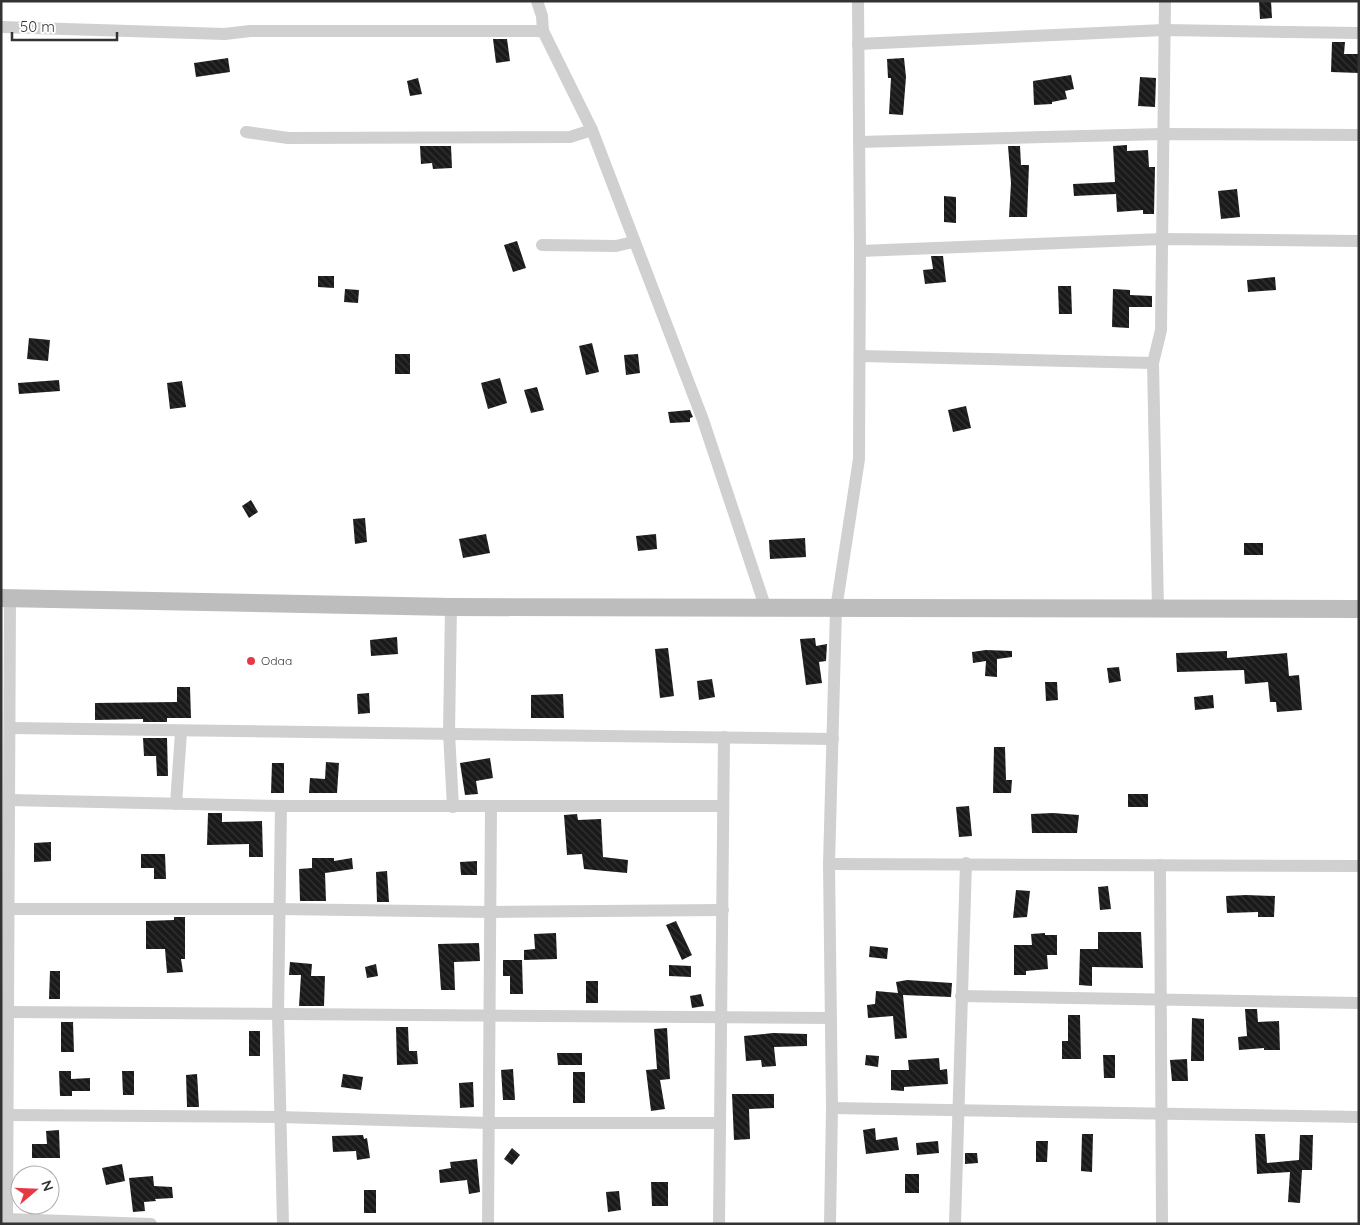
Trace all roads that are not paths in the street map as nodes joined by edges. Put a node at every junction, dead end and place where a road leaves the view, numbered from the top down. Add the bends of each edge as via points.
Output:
1 (537, 1) edge
2 (858, 1) edge
3 (1165, 1) edge
4 (1, 27) edge
5 (1164, 30) junction
6 (543, 31) junction
7 (1359, 33) edge
8 (858, 44) junction
9 (592, 130) junction
10 (246, 132) dead end
11 (1163, 134) junction
12 (1359, 135) edge
13 (859, 142) junction
14 (1162, 240) junction
15 (1359, 241) edge
16 (633, 242) junction
17 (542, 245) dead end
18 (860, 251) junction
19 (860, 356) junction
20 (1153, 363) junction
21 (5, 598) edge
22 (451, 607) junction
23 (766, 609) junction
24 (836, 609) junction
25 (1158, 609) junction
26 (1359, 609) edge
27 (10, 728) junction
28 (181, 732) junction
29 (449, 733) junction
30 (724, 737) junction
31 (833, 739) junction
32 (9, 800) junction
33 (176, 804) junction
34 (281, 806) junction
35 (722, 806) junction
36 (453, 807) junction
37 (491, 807) junction
38 (966, 863) junction
39 (829, 864) junction
40 (1160, 865) junction
41 (1359, 866) edge
42 (8, 909) junction
43 (278, 909) junction
44 (723, 910) junction
45 (490, 912) junction
46 (960, 996) junction
47 (1160, 999) junction
48 (1359, 1003) edge
49 (8, 1012) junction
50 (490, 1014) junction
51 (278, 1015) junction
52 (722, 1017) junction
53 (831, 1018) junction
54 (832, 1108) junction
55 (957, 1110) junction
56 (1160, 1114) junction
57 (7, 1115) junction
58 (279, 1117) junction
59 (1359, 1117) edge
60 (719, 1122) junction
61 (489, 1123) junction
62 (7, 1222) edge
63 (151, 1224) edge
64 (284, 1224) edge
65 (488, 1224) edge
66 (719, 1224) edge
67 (830, 1224) edge
68 (954, 1224) edge
69 (1162, 1224) edge

1 - 6 street
2 - 8 street
3 - 5 street
4 - 6 street via 225,34 250,31
5 - 7 street
5 - 8 street
5 - 11 street
6 - 9 street
8 - 13 street
9 - 10 street via 570,136 288,138
9 - 16 street
11 - 12 street
11 - 13 street
11 - 14 street
13 - 18 street
14 - 15 street
14 - 18 street
14 - 20 street via 1161,330
16 - 17 street via 616,246
16 - 23 street via 703,420
18 - 19 street
19 - 20 street
19 - 24 street via 859,459
20 - 25 street
21 - 22 main road
21 - 27 street
22 - 23 main road
22 - 29 street
23 - 24 main road
24 - 25 main road
24 - 31 street
25 - 26 main road
27 - 28 street
27 - 32 street
28 - 29 street
28 - 33 street
29 - 30 street
29 - 36 street
30 - 31 street
30 - 35 street
31 - 39 street
32 - 33 street
32 - 42 street
33 - 34 street
34 - 36 street
34 - 43 street
35 - 37 street
35 - 44 street
36 - 37 street
37 - 45 street
38 - 39 street
38 - 40 street
38 - 46 street
39 - 53 street
40 - 41 street
40 - 47 street
42 - 43 street
42 - 49 street
43 - 45 street
43 - 51 street
44 - 45 street
44 - 52 street
45 - 50 street
46 - 47 street
46 - 55 street
47 - 48 street
47 - 56 street
49 - 51 street
49 - 57 street
50 - 51 street
50 - 52 street
50 - 61 street
51 - 58 street
52 - 53 street
52 - 60 street
53 - 54 street
54 - 55 street
54 - 67 street
55 - 56 street
55 - 68 street
56 - 59 street
56 - 69 street
57 - 58 street
57 - 62 street
58 - 61 street
58 - 64 street
60 - 61 street
60 - 66 street
61 - 65 street
62 - 63 street

